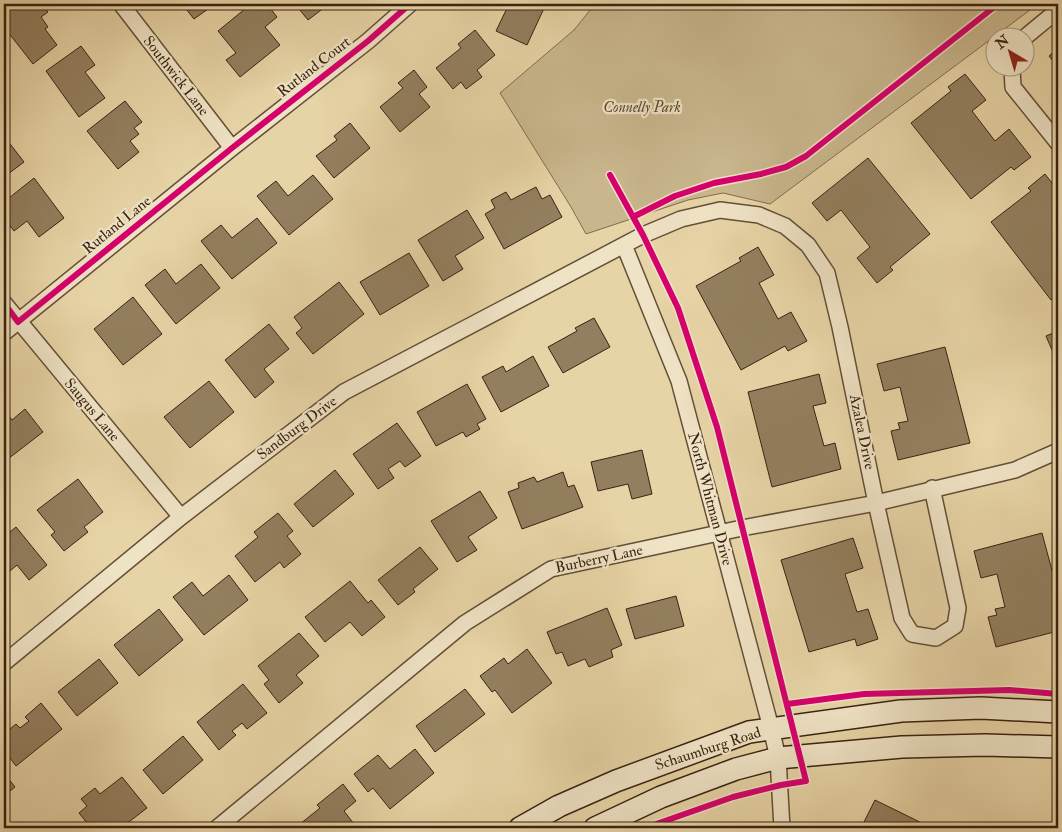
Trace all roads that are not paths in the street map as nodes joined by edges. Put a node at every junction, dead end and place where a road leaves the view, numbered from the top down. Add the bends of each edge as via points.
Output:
1 (121, 4) edge
2 (410, 4) edge
3 (1058, 10) edge
4 (1034, 30) edge
5 (1013, 78) edge
6 (1058, 144) edge
7 (232, 148) junction
8 (624, 245) junction
9 (4, 303) edge
10 (18, 322) junction
11 (4, 333) edge
12 (1058, 451) edge
13 (932, 488) junction
14 (876, 503) junction
15 (181, 517) junction
16 (719, 534) junction
17 (4, 663) edge
18 (1058, 712) edge
19 (771, 728) junction
20 (1058, 747) edge
21 (778, 758) junction
22 (217, 828) edge
23 (520, 828) edge
24 (595, 828) edge
25 (782, 828) edge

1 - 7 street, Southwick Lane
2 - 7 street, Rutland Court
3 - 4 street
5 - 6 street via 1013,87
7 - 10 street, Rutland Lane
8 - 14 street, Azalea Drive via 681,218 720,210 759,215 785,226 808,245 827,273
8 - 15 street, Sandburg Drive via 344,392
8 - 16 street, North Whitman Drive via 679,381
9 - 10 street, Saugus Lane
10 - 11 street, Rutland Lane
10 - 15 street, Saugus Lane
12 - 13 street, Burberry Lane via 1015,470
13 - 14 street, Burberry Lane
13 - 14 street, Azalea Drive via 958,608 955,626 936,638 912,634 902,618
14 - 16 street, Burberry Lane
15 - 17 street, Sandburg Drive
16 - 19 street, North Whitman Drive
16 - 22 street, Burberry Lane via 551,569 465,623
18 - 19 street, Schaumburg Road via 981,708 901,712
19 - 21 street, North Whitman Drive
19 - 23 street, Schaumburg Road via 749,732 624,778 559,806
20 - 21 street, Schaumburg Road via 902,747
21 - 24 street, Schaumburg Road via 736,769 661,797
21 - 25 street, North Whitman Drive

